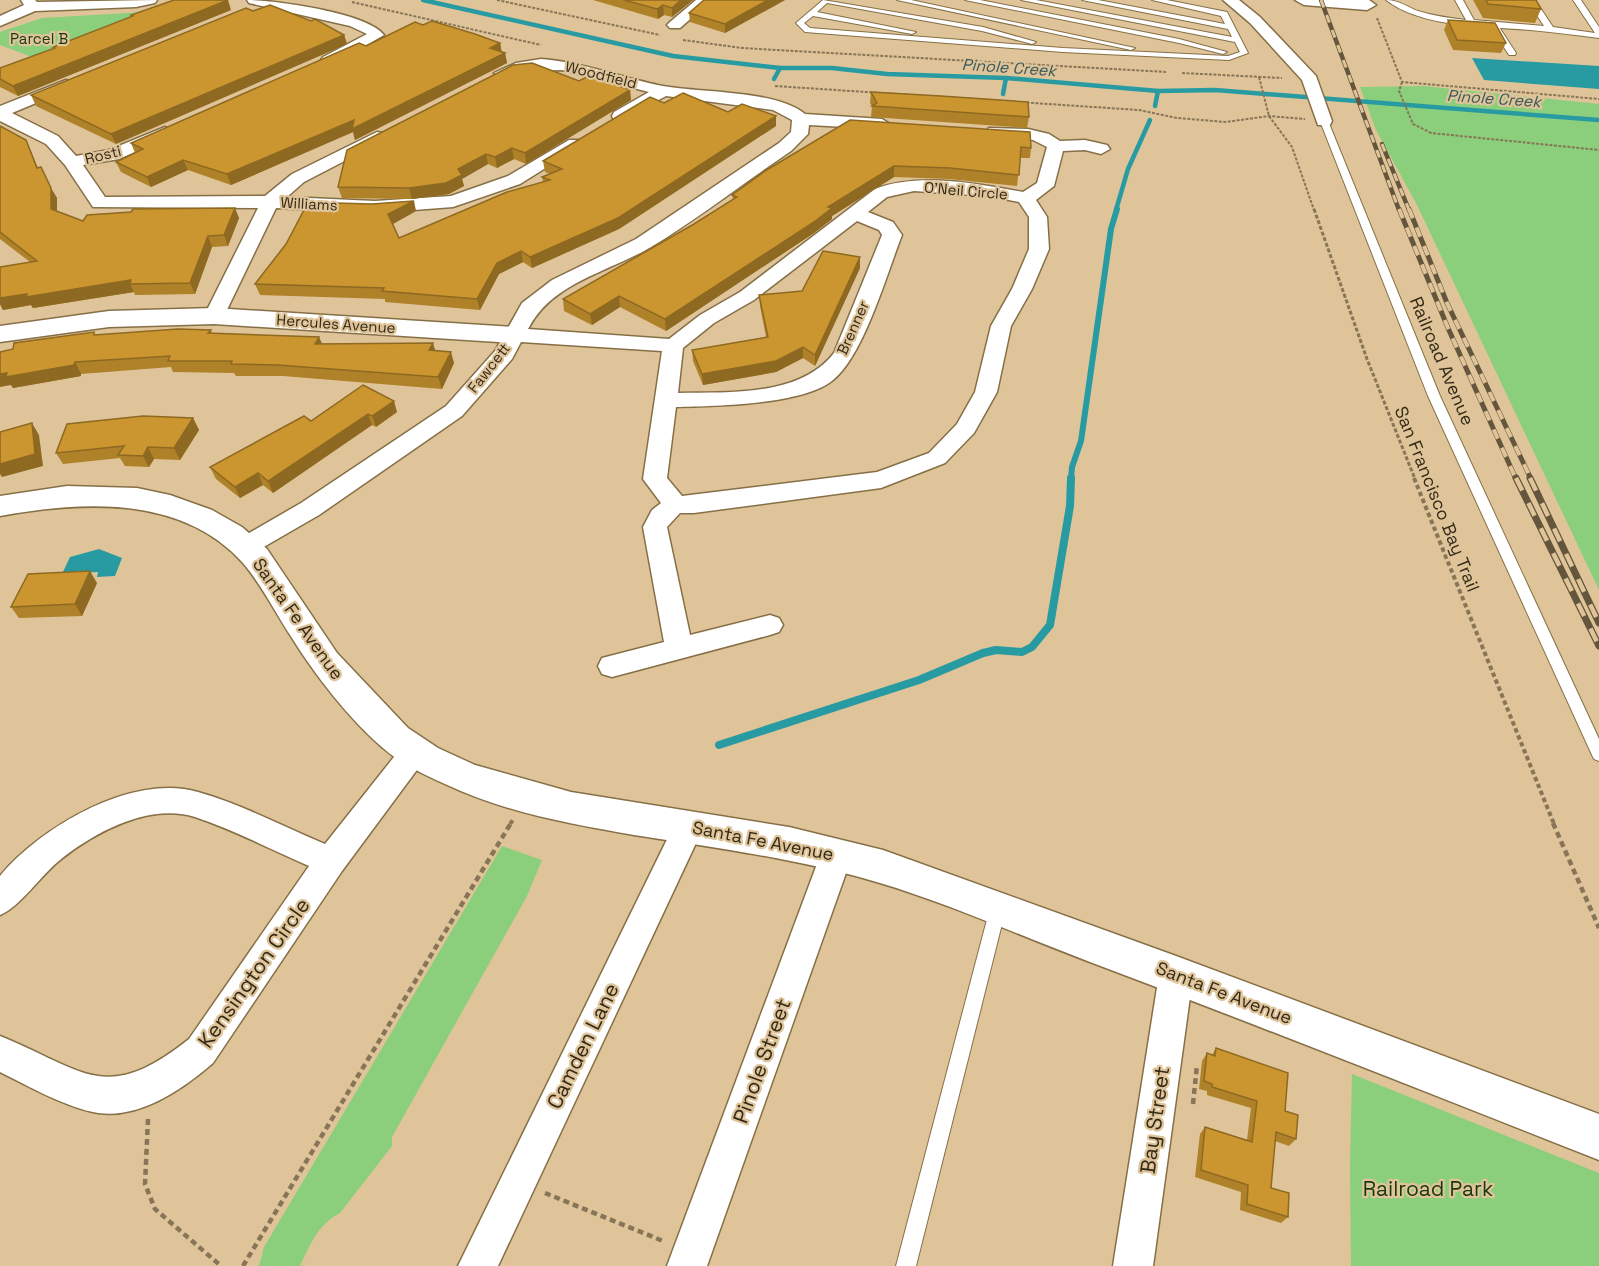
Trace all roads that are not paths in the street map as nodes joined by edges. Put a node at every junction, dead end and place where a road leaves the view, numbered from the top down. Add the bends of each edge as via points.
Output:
1 (150, 0) edge
2 (704, 0) edge
3 (826, 0) edge
4 (902, 0) edge
5 (969, 0) edge
6 (1025, 0) edge
7 (1086, 0) edge
8 (1156, 0) edge
9 (1230, 0) edge
10 (1304, 0) edge
11 (1388, 0) edge
12 (1459, 0) edge
13 (1531, 0) edge
14 (1577, 0) edge
15 (30, 4) edge
16 (1367, 4) joint
17 (254, 5) edge
18 (811, 13) junction
19 (0, 22) edge
20 (1472, 23) junction
21 (1493, 24) junction
22 (675, 25) dead end
23 (1231, 27) junction
24 (1550, 29) junction
25 (1599, 35) edge
26 (1239, 41) junction
27 (950, 42) junction
28 (1063, 50) junction
29 (1512, 53) dead end
30 (1145, 54) junction
31 (1237, 56) junction
32 (313, 67) edge
33 (78, 80) edge
34 (489, 80) edge
35 (663, 91) junction
36 (0, 113) edge
37 (801, 118) junction
38 (1324, 121) joint
39 (896, 125) edge
40 (176, 127) edge
41 (393, 129) edge
42 (979, 131) edge
43 (1056, 146) junction
44 (1101, 149) dead end
45 (72, 162) junction
46 (1026, 198) junction
47 (270, 202) junction
48 (856, 214) junction
49 (214, 316) junction
50 (0, 334) edge
51 (514, 335) junction
52 (673, 346) junction
53 (666, 400) junction
54 (675, 504) junction
55 (0, 506) edge
56 (246, 546) junction
57 (770, 625) dead end
58 (679, 649) junction
59 (612, 666) dead end
60 (415, 751) junction
61 (1599, 755) edge
62 (689, 826) junction
63 (836, 856) junction
64 (332, 861) junction
65 (0, 899) edge
66 (998, 908) junction
67 (1176, 975) junction
68 (0, 1053) edge
69 (1599, 1137) edge
70 (689, 1259) edge
71 (478, 1266) edge
72 (906, 1266) edge
73 (1133, 1266) edge

1 - 15 street
2 - 22 street
3 - 18 lane
3 - 28 lane via 983,29
4 - 30 lane via 1127,46
5 - 31 lane via 1179,40
6 - 26 lane
7 - 23 lane
8 - 23 lane via 1214,10 1224,14
9 - 38 street, Railroad Avenue via 1255,20 1310,79
10 - 16 street
11 - 16 lane
11 - 20 lane via 1426,16
12 - 20 lane
13 - 24 lane
14 - 25 lane
15 - 19 street
17 - 32 street via 356,23 376,35
18 - 27 lane
18 - 27 lane via 800,23 819,33
20 - 21 lane
21 - 24 lane
21 - 29 lane
23 - 26 lane
24 - 25 lane
26 - 31 lane via 1244,53
27 - 28 lane
28 - 30 lane
30 - 31 lane
33 - 36 street
34 - 35 street, Woodfield via 510,69 558,65
35 - 37 street, Woodfield via 776,105
35 - 47 street, Williams via 514,180 453,201 375,207
36 - 45 street, Williams via 52,140
37 - 39 street
37 - 51 street, Fawcett via 799,134 785,147 643,243 559,284 529,307
38 - 61 lane, Railroad Avenue via 1434,396
40 - 45 street, Rosti via 113,155
41 - 47 street via 298,178
42 - 43 street via 1038,136 1050,139
43 - 44 street via 1086,144
43 - 46 street via 1045,186
45 - 47 street, Williams via 100,203
46 - 48 street, O'Neil Circle via 914,186 880,193
46 - 54 street, O'Neil Circle via 1038,217 1039,249 1001,326 986,392 966,428 937,458 881,480 694,505
47 - 49 street
48 - 52 street, O'Neil Circle
48 - 53 street, Brenner via 886,226 892,235 844,354 834,367 819,380 785,389 714,399
49 - 50 street, Hercules Avenue via 109,319
49 - 51 street, Hercules Avenue
51 - 52 street, Hercules Avenue
51 - 56 street, Fawcett via 504,354 454,411 310,509
52 - 53 street
53 - 54 street via 655,478
54 - 58 street via 661,516 656,527
55 - 56 street, Santa Fe Avenue via 61,497 133,498 193,514
56 - 60 street, Santa Fe Avenue via 325,662 394,738
57 - 58 street
58 - 59 street
60 - 62 street, Santa Fe Avenue via 462,776 527,796 611,816
60 - 64 street, Kensington Circle
62 - 63 street, Santa Fe Avenue
62 - 71 street, Camden Lane
63 - 66 street, Santa Fe Avenue via 883,867
63 - 70 street, Pinole Street
64 - 65 street via 196,804 156,802 131,807 63,838
64 - 68 street, Kensington Circle via 201,1051 178,1070 130,1093 95,1095
66 - 67 street, Santa Fe Avenue
66 - 72 lane
67 - 69 street, Santa Fe Avenue
67 - 73 street, Bay Street

